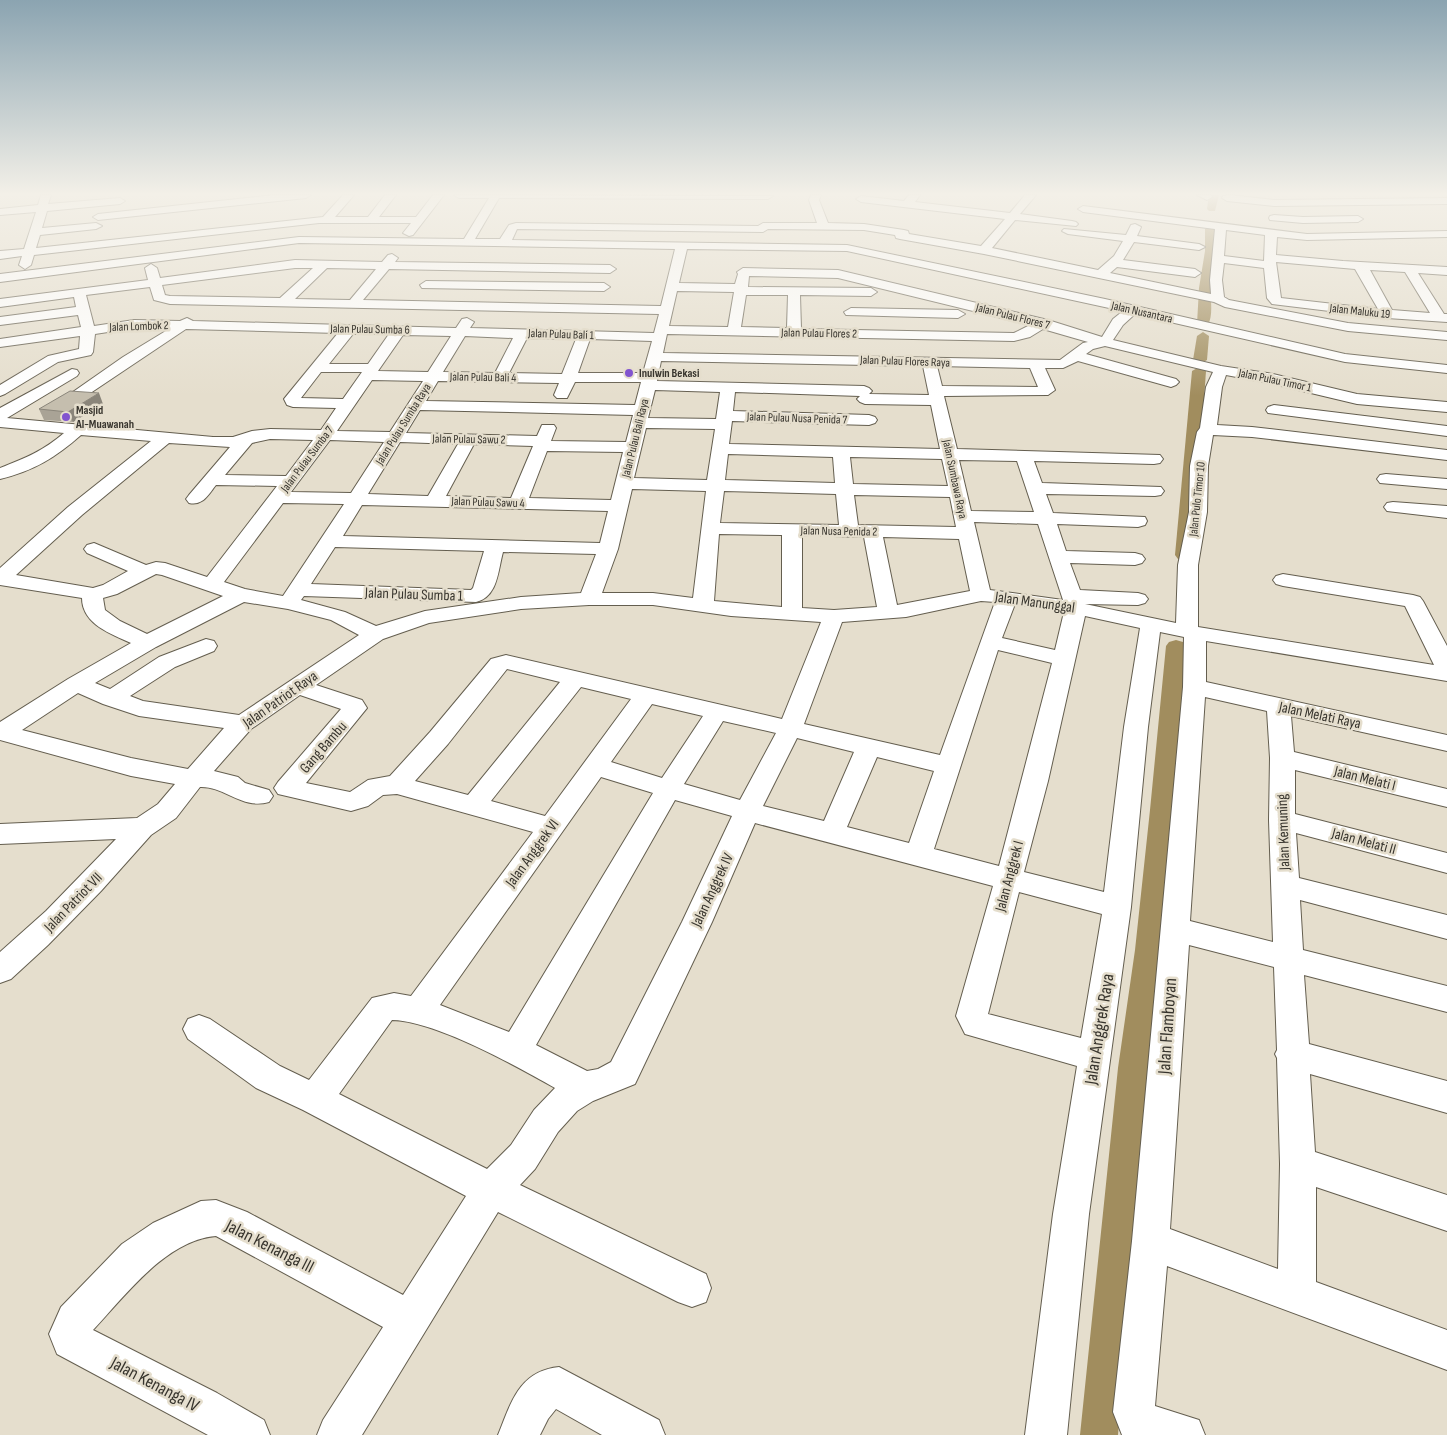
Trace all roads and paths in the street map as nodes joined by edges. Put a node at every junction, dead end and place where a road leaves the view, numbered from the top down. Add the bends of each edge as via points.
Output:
1 (26, 262) edge
2 (121, 262) edge
3 (150, 262) edge
4 (388, 262) edge
5 (611, 262) edge
6 (678, 262) edge
7 (744, 262) edge
8 (931, 262) edge
9 (1044, 262) joint
10 (1218, 262) edge
11 (1236, 262) edge
12 (1272, 262) edge
13 (1117, 263) joint
14 (324, 264) junction
15 (386, 265) junction
16 (440, 266) junction
17 (1359, 266) junction
18 (941, 267) junction
19 (557, 268) junction
20 (1273, 268) junction
21 (71, 269) junction
22 (610, 269) junction
23 (1409, 269) junction
24 (1447, 271) edge
25 (743, 272) junction
26 (1101, 274) junction
27 (1195, 274) dead end
28 (22, 275) junction
29 (1, 278) edge
30 (1350, 280) dead end
31 (1370, 281) junction
32 (155, 282) junction
33 (1137, 282) junction
34 (1009, 283) junction
35 (426, 285) junction
36 (508, 286) junction
37 (548, 286) junction
38 (604, 287) junction
39 (672, 287) junction
40 (1032, 287) junction
41 (741, 289) junction
42 (901, 290) junction
43 (794, 291) junction
44 (849, 292) junction
45 (76, 293) junction
46 (1359, 295) dead end
47 (1378, 296) junction
48 (1214, 298) junction
49 (211, 301) junction
50 (0, 303) edge
51 (283, 303) junction
52 (302, 303) junction
53 (1105, 303) junction
54 (352, 304) junction
55 (410, 306) junction
56 (476, 307) junction
57 (497, 308) junction
58 (596, 309) junction
59 (1342, 309) junction
60 (83, 310) junction
61 (667, 310) junction
62 (1132, 310) junction
63 (995, 311) junction
64 (851, 312) junction
65 (942, 313) junction
66 (1387, 314) junction
67 (1444, 318) edge
68 (0, 321) edge
69 (1043, 323) junction
70 (184, 325) junction
71 (279, 327) junction
72 (1348, 327) junction
73 (88, 329) junction
74 (349, 329) junction
75 (399, 330) junction
76 (461, 331) junction
77 (734, 331) junction
78 (794, 332) junction
79 (522, 333) junction
80 (661, 333) junction
81 (585, 334) junction
82 (853, 334) junction
83 (949, 336) junction
84 (977, 336) junction
85 (1447, 336) edge
86 (1105, 342) junction
87 (0, 343) edge
88 (15, 348) dead end
89 (0, 356) edge
90 (1076, 356) junction
91 (655, 357) junction
92 (1344, 358) junction
93 (857, 360) junction
94 (929, 362) junction
95 (987, 363) junction
96 (1036, 364) junction
97 (317, 368) junction
98 (1216, 368) junction
99 (1447, 369) edge
100 (370, 372) junction
101 (72, 373) dead end
102 (434, 376) junction
103 (500, 377) junction
104 (568, 378) junction
105 (1274, 379) junction
106 (649, 381) junction
107 (1171, 382) dead end
108 (4, 386) edge
109 (728, 387) junction
110 (864, 395) junction
111 (937, 395) junction
112 (75, 397) edge
113 (1357, 399) junction
114 (348, 404) junction
115 (416, 405) junction
116 (557, 408) junction
117 (1447, 408) edge
118 (1274, 410) junction
119 (0, 415) edge
120 (641, 416) junction
121 (724, 420) junction
122 (868, 420) junction
123 (0, 422) edge
124 (1368, 422) junction
125 (78, 429) junction
126 (1208, 430) junction
127 (1447, 431) edge
128 (1272, 435) junction
129 (325, 436) junction
130 (395, 437) junction
131 (165, 438) junction
132 (246, 439) junction
133 (470, 439) junction
134 (542, 443) junction
135 (1376, 446) junction
136 (633, 447) junction
137 (720, 449) junction
138 (841, 452) junction
139 (874, 452) junction
140 (950, 455) junction
141 (1447, 455) edge
142 (1024, 457) junction
143 (1154, 459) dead end
144 (0, 474) edge
145 (1386, 478) dead end
146 (211, 480) junction
147 (290, 481) junction
148 (624, 483) junction
149 (1447, 484) edge
150 (716, 486) junction
151 (1034, 488) junction
152 (846, 489) junction
153 (1155, 491) dead end
154 (958, 492) junction
155 (278, 497) junction
156 (357, 498) junction
157 (195, 499) dead end
158 (434, 501) junction
159 (518, 503) junction
160 (619, 506) junction
161 (1393, 507) dead end
162 (1447, 512) edge
163 (1044, 518) junction
164 (1138, 521) dead end
165 (965, 525) junction
166 (710, 528) junction
167 (792, 530) junction
168 (849, 531) junction
169 (872, 531) junction
170 (329, 541) junction
171 (494, 546) junction
172 (94, 549) dead end
173 (608, 549) junction
174 (1060, 557) junction
175 (1135, 558) dead end
176 (144, 571) junction
177 (0, 579) edge
178 (1283, 580) dead end
179 (211, 585) junction
180 (93, 594) junction
181 (241, 595) junction
182 (981, 595) junction
183 (293, 597) junction
184 (1007, 597) junction
185 (589, 599) junction
186 (1074, 602) junction
187 (703, 606) junction
188 (888, 612) junction
189 (792, 614) junction
190 (834, 616) junction
191 (1169, 623) junction
192 (375, 634) junction
193 (148, 642) junction
194 (990, 642) junction
195 (206, 646) dead end
196 (1064, 659) junction
197 (1447, 668) edge
198 (1447, 674) edge
199 (575, 679) junction
200 (76, 684) junction
201 (296, 686) junction
202 (1194, 687) junction
203 (646, 696) junction
204 (111, 699) junction
205 (1278, 706) junction
206 (717, 712) junction
207 (243, 723) junction
208 (790, 729) junction
209 (0, 732) edge
210 (1447, 743) edge
211 (869, 747) junction
212 (1282, 758) junction
213 (595, 766) junction
214 (949, 766) junction
215 (195, 779) junction
216 (397, 785) junction
217 (668, 790) junction
218 (260, 796) dead end
219 (1447, 798) edge
220 (474, 805) junction
221 (747, 811) junction
222 (1282, 820) junction
223 (551, 827) junction
224 (142, 828) junction
225 (832, 832) junction
226 (0, 834) edge
227 (918, 856) junction
228 (1447, 863) edge
229 (1007, 879) junction
230 (1285, 885) junction
231 (1117, 908) junction
232 (1447, 927) edge
233 (1174, 930) junction
234 (1288, 958) junction
235 (0, 970) edge
236 (1447, 999) edge
237 (419, 1010) junction
238 (199, 1029) dead end
239 (516, 1050) junction
240 (1291, 1054) junction
241 (1095, 1056) junction
242 (587, 1086) junction
243 (1447, 1097) edge
244 (315, 1099) junction
245 (1298, 1164) junction
246 (490, 1190) junction
247 (1447, 1212) edge
248 (1151, 1241) junction
249 (692, 1288) dead end
250 (1297, 1296) junction
251 (410, 1320) junction
252 (71, 1328) joint
253 (1447, 1350) edge
254 (249, 1435) edge
255 (338, 1435) edge
256 (519, 1435) edge
257 (644, 1435) edge
258 (1046, 1435) edge
259 (1184, 1435) edge

1 - 28 street
2 - 21 street, Jalan Nusantara
3 - 32 street
4 - 15 street
5 - 22 street
6 - 39 street, Jalan Pulau Bali Raya
7 - 25 street
8 - 18 street, Jalan Nusantara
9 - 26 street
9 - 34 street
10 - 48 street
11 - 20 street
12 - 20 street
13 - 26 street
13 - 27 street
14 - 15 street
14 - 32 street via 295,264
14 - 51 street
15 - 16 street
15 - 54 street
16 - 19 street
16 - 35 street
17 - 20 street
17 - 23 street
17 - 31 street
18 - 34 street, Jalan Nusantara
18 - 42 street
19 - 22 street
19 - 37 street
20 - 59 street, Jalan Maluku 19 via 1276,291
21 - 28 street, Jalan Nusantara
21 - 45 street
22 - 38 street
23 - 24 street
23 - 67 street
25 - 41 street
25 - 42 street, Jalan Pulau Flores 7 via 830,273
26 - 33 street
28 - 29 street, Jalan Nusantara
29 - 50 street
30 - 31 street
31 - 47 street
32 - 45 street
32 - 49 street via 159,297
33 - 48 street
33 - 53 street
34 - 40 street, Jalan Nusantara
35 - 36 street
35 - 55 street
36 - 37 street
36 - 57 street
37 - 38 street
38 - 58 street
39 - 41 street
39 - 61 street, Jalan Pulau Bali Raya
40 - 53 street, Jalan Nusantara
40 - 63 street
41 - 43 street
41 - 77 street
42 - 44 street
42 - 63 street, Jalan Pulau Flores 7
43 - 44 street
43 - 78 street
44 - 64 street
45 - 50 street
45 - 60 street
46 - 47 street
47 - 66 street
48 - 72 street via 1225,303
49 - 51 street
49 - 70 street
51 - 52 street
52 - 54 street
52 - 71 street
53 - 62 street, Jalan Nusantara
54 - 55 street
55 - 56 street
56 - 57 street
56 - 76 street, Jalan Pulau Sumba Raya
57 - 58 street
58 - 61 street
59 - 66 street, Jalan Maluku 19
59 - 72 street
60 - 68 street
60 - 73 street
61 - 80 street, Jalan Pulau Bali Raya
62 - 86 street via 1118,322
62 - 92 street, Jalan Nusantara
63 - 65 street via 992,314
63 - 69 street, Jalan Pulau Flores 7
64 - 65 street
64 - 82 street
65 - 83 street
66 - 67 street, Jalan Maluku 19
69 - 84 street, Jalan Pulau Flores 2 via 1020,336
69 - 86 street, Jalan Pulau Flores 7
70 - 71 street, Jalan Lombok 2
70 - 73 street, Jalan Lombok 2 via 134,324
70 - 112 street
71 - 74 street, Jalan Pulau Sumba 6
72 - 85 street
72 - 92 street
73 - 87 street, Jalan Lombok 2
73 - 108 street via 86,352 53,359
74 - 75 street, Jalan Pulau Sumba 6
74 - 97 street
75 - 76 street, Jalan Pulau Sumba 6
75 - 100 street, Jalan Pulau Sumba 7
76 - 79 street, Jalan Pulau Bali 1
76 - 102 street, Jalan Pulau Sumba Raya
77 - 78 street, Jalan Pulau Flores 2
77 - 80 street, Jalan Pulau Flores 2
78 - 82 street, Jalan Pulau Flores 2
79 - 81 street, Jalan Pulau Bali 1
79 - 103 street
80 - 81 street, Jalan Pulau Bali 1
80 - 91 street, Jalan Pulau Bali Raya
81 - 104 street
82 - 83 street, Jalan Pulau Flores 2
82 - 93 street
83 - 84 street, Jalan Pulau Flores 2
84 - 95 street
86 - 90 street, Jalan Pulau Flores Raya via 1088,346
86 - 98 street, Jalan Pulau Timor 1
88 - 89 street
90 - 96 street, Jalan Pulau Flores Raya via 1063,364
90 - 107 street
91 - 93 street, Jalan Pulau Flores Raya
91 - 106 street, Jalan Pulau Bali Raya
92 - 99 street, Jalan Nusantara
92 - 113 street
93 - 94 street, Jalan Pulau Flores Raya
93 - 110 street
94 - 95 street, Jalan Pulau Flores Raya
94 - 111 street, Jalan Sumbawa Raya
95 - 96 street, Jalan Pulau Flores Raya
96 - 111 street, Jalan Pulau Bali 4 via 1047,390 1043,392
97 - 100 street, Jalan Pulau Bali 4
97 - 114 street via 293,395 293,402
98 - 105 street, Jalan Pulau Timor 1
98 - 126 street, Jalan Pulo Timor 10
100 - 102 street, Jalan Pulau Bali 4
100 - 114 street, Jalan Pulau Sumba 7
101 - 119 street
102 - 103 street, Jalan Pulau Bali 4
102 - 115 street, Jalan Pulau Sumba Raya
103 - 104 street, Jalan Pulau Bali 4
104 - 106 street, Jalan Pulau Bali 4
104 - 116 street
105 - 113 street, Jalan Pulau Timor 1
105 - 118 street
106 - 109 street, Jalan Pulau Bali 4
106 - 120 street, Jalan Pulau Bali Raya
109 - 110 street, Jalan Pulau Bali 4
109 - 121 street
110 - 111 street, Jalan Pulau Bali 4
110 - 122 street
111 - 140 street, Jalan Sumbawa Raya
113 - 117 street, Jalan Pulau Timor 1
113 - 124 street
114 - 129 street, Jalan Pulau Sumba 7
115 - 116 street, Jalan Pulau Nusa Penida 7
115 - 130 street, Jalan Pulau Sumba Raya
116 - 120 street, Jalan Pulau Nusa Penida 7
116 - 134 street
118 - 124 street
118 - 128 street
120 - 121 street, Jalan Pulau Nusa Penida 7
120 - 136 street, Jalan Pulau Bali Raya
121 - 122 street, Jalan Pulau Nusa Penida 7
121 - 137 street
122 - 139 street
123 - 125 street, Jalan Pulau Sawu 2
124 - 127 street
124 - 135 street
125 - 131 street, Jalan Pulau Sawu 2
125 - 144 street via 53,451
126 - 128 street
126 - 191 street, Jalan Pulo Timor 10 via 1199,466 1198,512 1188,565 1186,600
128 - 135 street
129 - 130 street, Jalan Pulau Sawu 2
129 - 132 street, Jalan Pulau Sawu 2 via 262,434
129 - 147 street, Jalan Pulau Sumba 7
130 - 133 street, Jalan Pulau Sawu 2
130 - 156 street, Jalan Pulau Sumba Raya
131 - 132 street, Jalan Pulau Sawu 2 via 223,442
131 - 177 street via 68,517
132 - 146 street
133 - 134 street, Jalan Pulau Sawu 2
133 - 158 street
134 - 136 street, Jalan Pulau Sawu 2
134 - 159 street
135 - 141 street
136 - 148 street, Jalan Pulau Bali Raya
137 - 138 street
137 - 150 street
138 - 139 street
138 - 152 street
139 - 140 street
140 - 142 street
140 - 154 street, Jalan Sumbawa Raya
142 - 143 street
142 - 151 street
145 - 149 street
146 - 147 street
146 - 157 street
147 - 155 street, Jalan Pulau Sumba 7
148 - 150 street
148 - 160 street, Jalan Pulau Bali Raya
150 - 152 street
150 - 166 street
151 - 153 street
151 - 163 street
152 - 154 street
152 - 168 street
154 - 165 street, Jalan Sumbawa Raya
155 - 156 street, Jalan Pulau Sawu 4
155 - 179 street, Jalan Pulau Sumba 7
156 - 158 street, Jalan Pulau Sawu 4
156 - 170 street, Jalan Pulau Sumba Raya
158 - 159 street, Jalan Pulau Sawu 4
159 - 160 street, Jalan Pulau Sawu 4
160 - 173 street, Jalan Pulau Bali Raya
161 - 162 street
163 - 164 street, Jalan Nusa Penida 2
163 - 165 street, Jalan Nusa Penida 2
163 - 174 street
165 - 169 street, Jalan Nusa Penida 2
165 - 182 street, Jalan Sumbawa Raya
166 - 167 street, Jalan Nusa Penida 2
166 - 187 street
167 - 168 street, Jalan Nusa Penida 2
167 - 189 street
168 - 169 street, Jalan Nusa Penida 2
169 - 188 street
170 - 171 street
170 - 183 street, Jalan Pulau Sumba Raya
171 - 173 street
171 - 183 street, Jalan Pulau Sumba 1 via 483,590 476,596
172 - 176 street
173 - 185 street, Jalan Pulau Bali Raya
174 - 175 street
174 - 186 street
176 - 179 street via 165,569
176 - 180 street via 110,590
177 - 180 street
178 - 197 street via 1413,601
179 - 181 street
180 - 193 street via 96,614 124,632
181 - 183 street
181 - 193 street
182 - 184 street, Jalan Manunggal
182 - 188 street, Jalan Manunggal
183 - 192 street
184 - 186 street, Jalan Manunggal
184 - 194 street
185 - 187 street, Jalan Manunggal via 653,599
185 - 192 street, Jalan Patriot Raya via 521,603 451,613 416,620
186 - 191 street, Jalan Manunggal
186 - 191 street
186 - 196 street, Jalan Anggrek I
187 - 189 street, Jalan Manunggal
188 - 190 street, Jalan Manunggal
189 - 190 street, Jalan Manunggal
190 - 208 street, Jalan Anggrek IV
191 - 198 street, Jalan Manunggal
191 - 202 street, Jalan Flamboyan
191 - 231 street, Jalan Anggrek Raya via 1136,727
192 - 201 street, Jalan Patriot Raya
193 - 200 street
194 - 196 street
194 - 214 street
195 - 204 street via 144,673
196 - 229 street, Jalan Anggrek I via 1035,781
199 - 203 street
199 - 216 street via 500,663
199 - 220 street
200 - 204 street
200 - 209 street
201 - 207 street, Jalan Patriot Raya
201 - 216 street, Gang Bambu via 355,708 287,788 351,802 377,786
202 - 205 street, Jalan Melati Raya
202 - 233 street, Jalan Flamboyan
203 - 206 street
203 - 213 street, Jalan Anggrek VI
204 - 207 street via 139,708
205 - 210 street, Jalan Melati Raya
205 - 212 street, Jalan Kemuning
206 - 208 street
206 - 217 street
207 - 215 street, Jalan Patriot Raya
208 - 211 street
208 - 221 street, Jalan Anggrek IV
209 - 215 street via 131,767
211 - 214 street
211 - 225 street
212 - 219 street, Jalan Melati I
212 - 222 street, Jalan Kemuning
213 - 217 street
213 - 223 street, Jalan Anggrek VI
214 - 227 street
215 - 218 street via 229,782 237,790
215 - 224 street, Jalan Patriot Raya via 167,811
216 - 220 street
217 - 221 street
217 - 239 street
220 - 223 street
221 - 225 street
221 - 242 street, Jalan Anggrek IV via 624,1073
222 - 228 street, Jalan Melati II
222 - 230 street, Jalan Kemuning
223 - 237 street, Jalan Anggrek VI
224 - 226 street
224 - 235 street, Jalan Patriot VII via 45,931
225 - 227 street
227 - 229 street
229 - 231 street
229 - 241 street, Jalan Anggrek I via 972,1020 982,1026
230 - 232 street
230 - 234 street, Jalan Kemuning
231 - 241 street, Jalan Anggrek Raya
233 - 234 street
233 - 248 street, Jalan Flamboyan
234 - 236 street
234 - 240 street, Jalan Kemuning
237 - 239 street
237 - 244 street via 393,1004 386,1006
238 - 244 street via 268,1077
239 - 242 street
240 - 243 street
240 - 245 street, Jalan Kemuning
241 - 258 street, Jalan Anggrek Raya via 1071,1214
242 - 246 street, Jalan Anggrek IV via 565,1100 523,1157
244 - 246 street
245 - 247 street
245 - 250 street, Jalan Kemuning
246 - 249 street
246 - 251 street, Jalan Anggrek IV
248 - 250 street
248 - 259 street, Jalan Flamboyan via 1134,1412 1136,1419 1144,1424
250 - 253 street
251 - 252 street, Jalan Kenanga III via 216,1218 192,1223 166,1236 135,1258
251 - 255 street, Jalan Anggrek IV
252 - 254 street, Jalan Kenanga IV via 71,1340
256 - 257 street via 538,1396 552,1387

